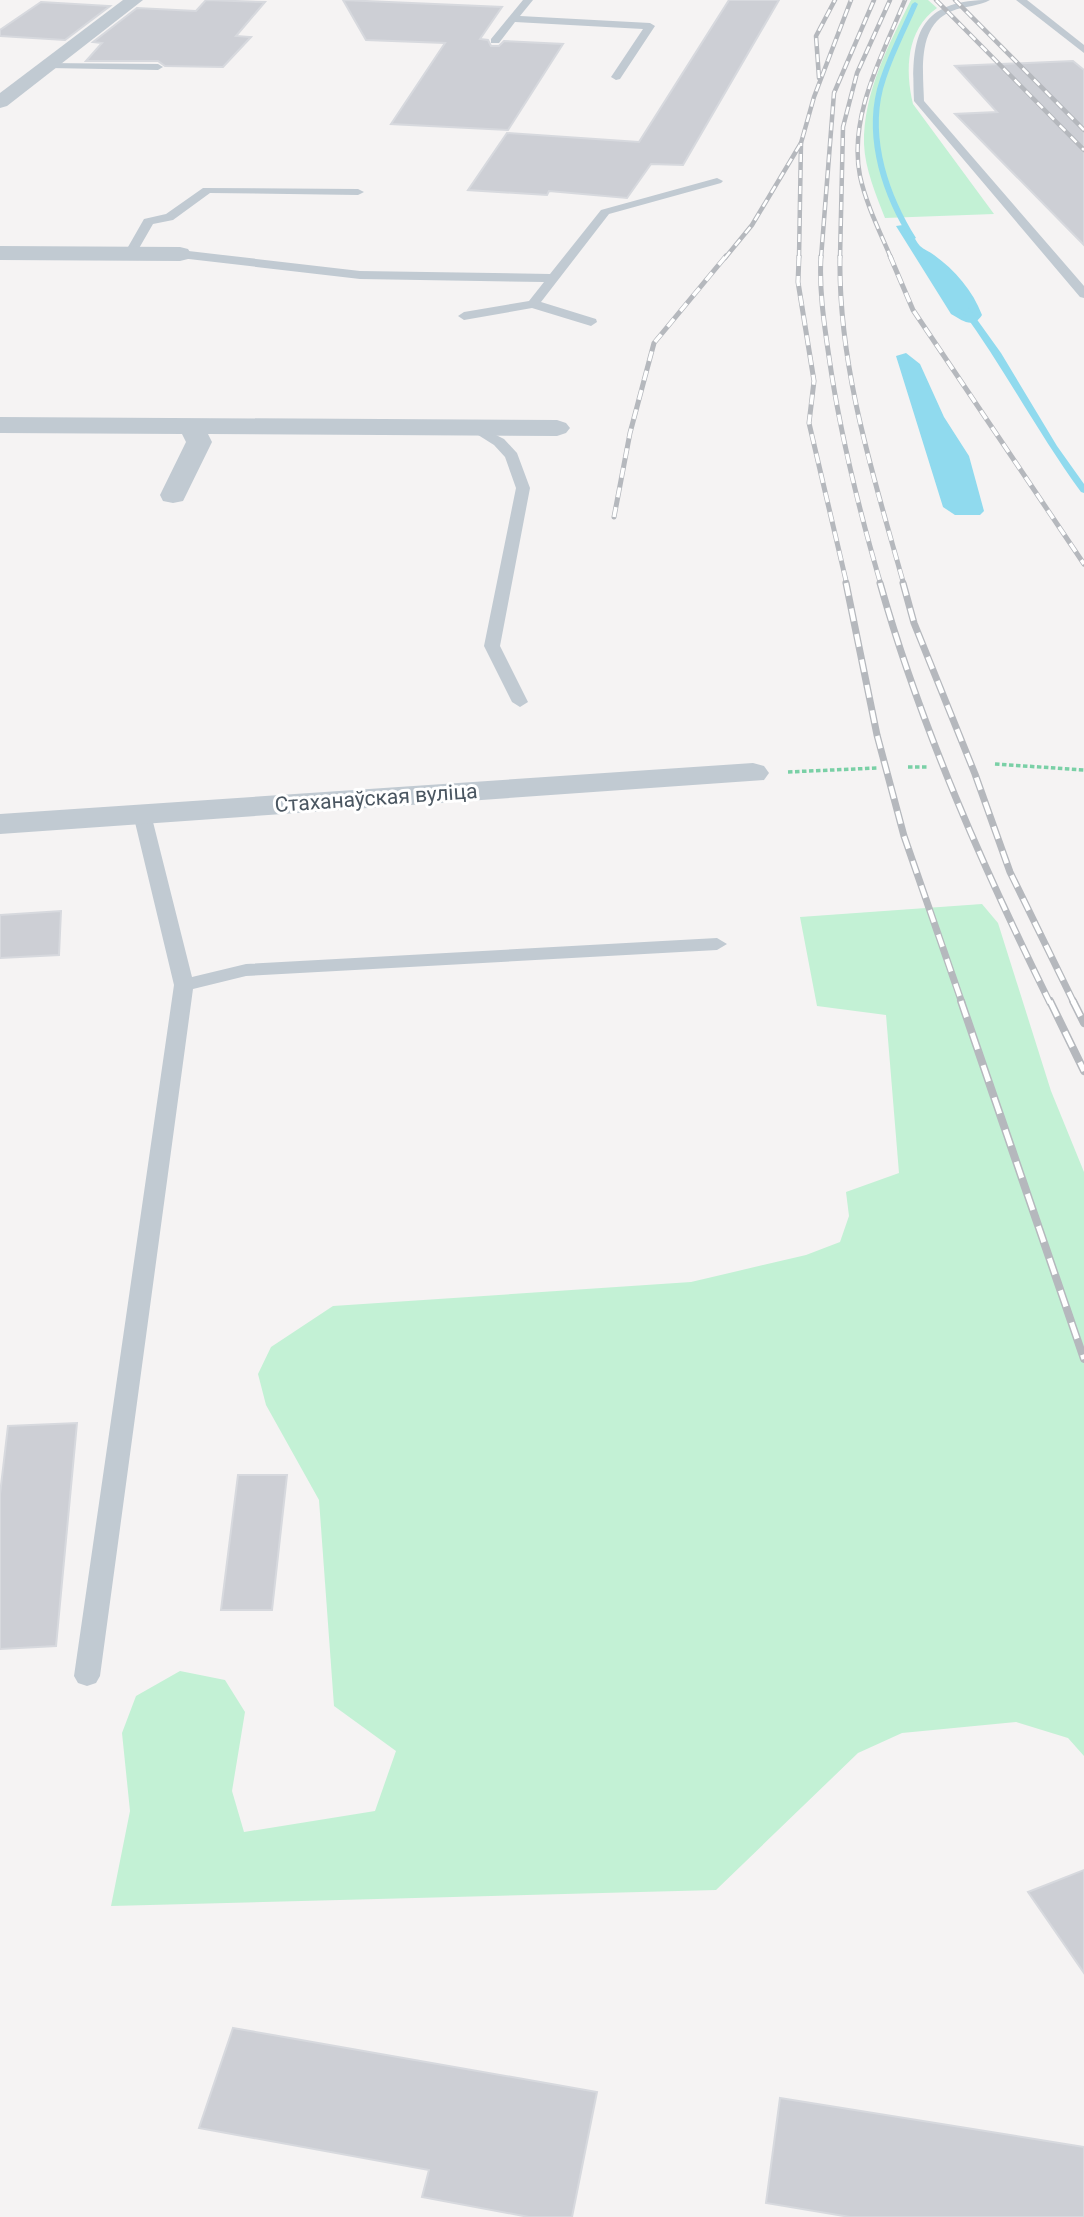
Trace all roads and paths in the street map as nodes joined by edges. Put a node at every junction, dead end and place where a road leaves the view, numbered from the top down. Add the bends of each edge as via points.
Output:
1 (134, 0) edge
2 (528, 0) edge
3 (985, 0) edge
4 (1021, 0) edge
5 (513, 19) junction
6 (495, 41) dead end
7 (1084, 50) edge
8 (49, 65) junction
9 (159, 67) dead end
10 (616, 77) dead end
11 (0, 102) edge
12 (717, 181) dead end
13 (358, 192) dead end
14 (0, 253) edge
15 (130, 254) junction
16 (180, 254) joint
17 (555, 278) junction
18 (1084, 294) edge
19 (533, 304) junction
20 (464, 316) dead end
21 (591, 322) dead end
22 (0, 425) edge
23 (192, 426) junction
24 (474, 428) junction
25 (557, 428) dead end
26 (173, 495) dead end
27 (520, 702) dead end
28 (995, 764) dead end
29 (908, 767) dead end
30 (928, 767) dead end
31 (877, 768) dead end
32 (1084, 770) edge
33 (753, 773) joint
34 (142, 814) junction
35 (0, 824) edge
36 (717, 944) dead end
37 (184, 985) junction
38 (87, 1676) dead end

1 - 8 street
2 - 5 lane
3 - 18 lane via 958,4 928,22 917,64 919,101
4 - 7 lane
5 - 6 lane
5 - 10 lane via 650,26
8 - 9 lane
8 - 11 street
12 - 17 lane via 605,212
13 - 15 lane via 207,190 169,217 148,222
14 - 15 street
15 - 16 street
16 - 17 lane via 360,275
17 - 19 lane
19 - 20 lane
19 - 21 lane
22 - 23 street
23 - 24 street
23 - 26 street via 199,442
24 - 25 street
24 - 27 lane via 499,442 512,456 523,488 492,646
28 - 32 path
29 - 30 path
31 - 33 path
33 - 34 street, Стаханаўская вуліца
34 - 35 street, Стаханаўская вуліца
34 - 37 lane
36 - 37 lane via 247,970
37 - 38 lane

